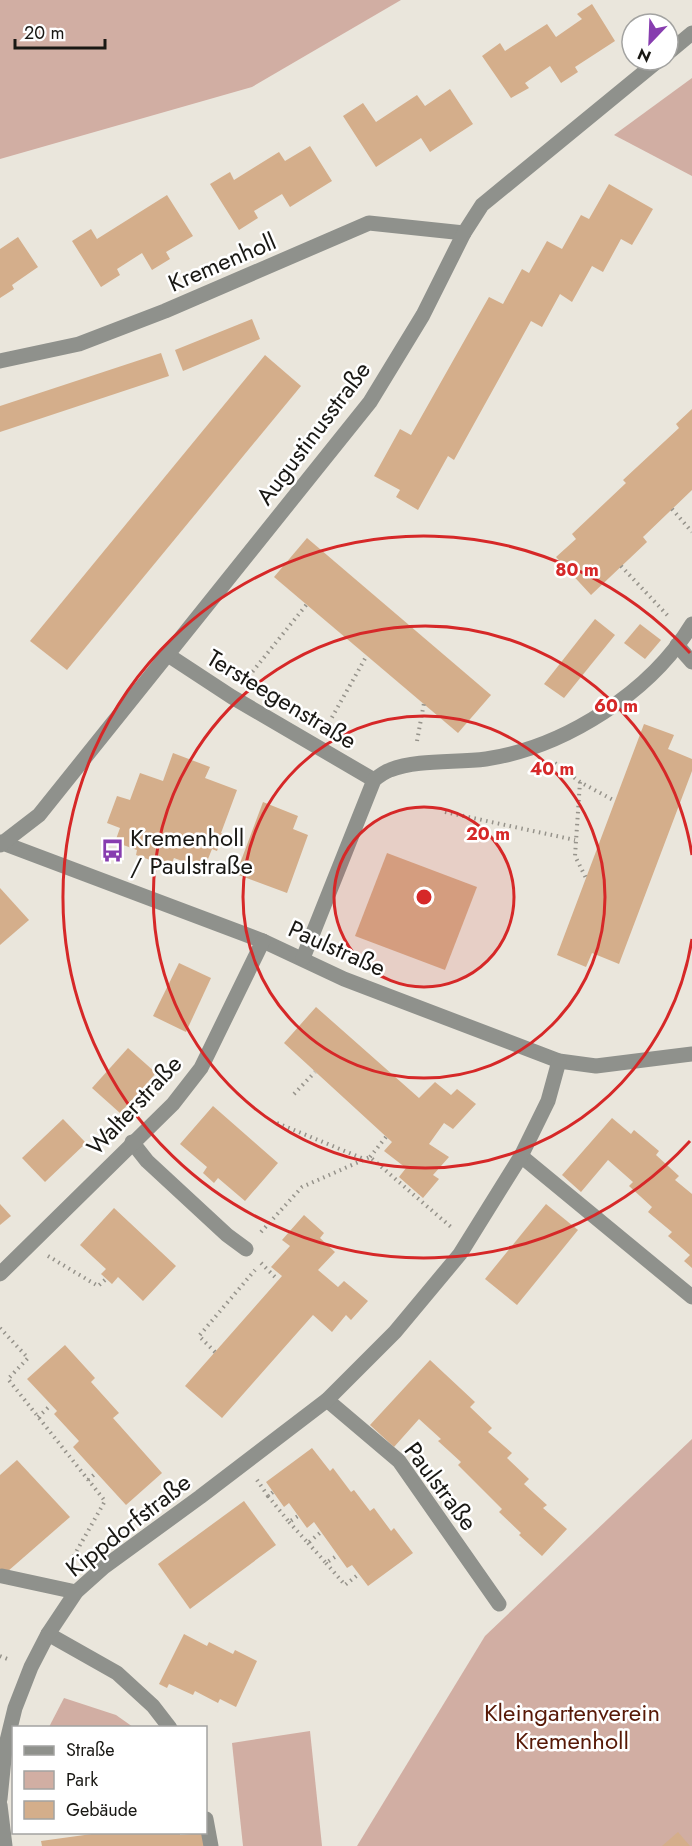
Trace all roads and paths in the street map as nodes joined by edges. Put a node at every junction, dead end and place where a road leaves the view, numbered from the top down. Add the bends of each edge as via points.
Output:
1 (692, 33) edge
2 (680, 43) edge
3 (644, 72) edge
4 (464, 233) junction
5 (0, 361) edge
6 (672, 509) dead end
7 (692, 532) edge
8 (621, 566) dead end
9 (307, 604) dead end
10 (685, 635) edge
11 (168, 655) junction
12 (367, 655) dead end
13 (692, 662) edge
14 (232, 698) junction
15 (424, 703) dead end
16 (316, 746) junction
17 (534, 746) junction
18 (413, 765) junction
19 (374, 780) junction
20 (580, 782) junction
21 (615, 801) dead end
22 (445, 812) dead end
23 (575, 840) junction
24 (2, 843) edge
25 (586, 878) dead end
26 (263, 940) junction
27 (303, 958) junction
28 (690, 1059) edge
29 (559, 1061) junction
30 (315, 1072) dead end
31 (294, 1094) dead end
32 (277, 1123) dead end
33 (386, 1137) dead end
34 (132, 1142) junction
35 (522, 1156) junction
36 (367, 1158) junction
37 (468, 1240) junction
38 (30, 1244) junction
39 (246, 1249) joint
40 (0, 1274) edge
41 (106, 1279) dead end
42 (278, 1280) dead end
43 (692, 1297) edge
44 (0, 1328) edge
45 (215, 1352) dead end
46 (327, 1400) junction
47 (51, 1405) dead end
48 (38, 1417) junction
49 (96, 1473) dead end
50 (88, 1480) junction
51 (260, 1484) dead end
52 (273, 1492) dead end
53 (268, 1496) junction
54 (298, 1516) dead end
55 (289, 1522) junction
56 (321, 1532) dead end
57 (308, 1543) junction
58 (338, 1555) dead end
59 (326, 1563) junction
60 (359, 1574) dead end
61 (2, 1576) edge
62 (62, 1576) dead end
63 (76, 1592) junction
64 (499, 1604) dead end
65 (48, 1634) junction
66 (168, 1726) edge
67 (0, 1799) edge
68 (0, 1805) edge
69 (207, 1825) edge
70 (5, 1846) edge
71 (211, 1846) edge

1 - 2 street
3 - 4 street, Augustinusstraße via 482,206
4 - 5 street, Kremenholl via 369,223 79,344
4 - 11 street, Augustinusstraße via 423,315 370,402
6 - 7 path
8 - 10 path
9 - 14 path
10 - 13 street
10 - 17 street via 665,660 617,704
11 - 14 street, Tersteegenstraße
11 - 24 street, Augustinusstraße via 39,815
12 - 16 path
14 - 16 street, Tersteegenstraße
15 - 18 path
16 - 19 street, Tersteegenstraße
17 - 18 street via 488,758
17 - 20 path
18 - 19 street via 388,770
19 - 27 street
20 - 21 path
20 - 23 path
22 - 23 path
23 - 25 path via 575,856
24 - 26 street, Paulstraße
26 - 27 street, Paulstraße
26 - 34 street, Walterstraße via 201,1068 173,1104
27 - 29 street, Paulstraße via 344,979
28 - 29 street via 596,1066
29 - 35 street via 548,1101
30 - 31 path
32 - 36 path
33 - 36 path
34 - 38 street, Walterstraße
34 - 39 street via 147,1161
35 - 37 street
35 - 43 street
36 - 37 path
36 - 39 path via 302,1187
37 - 46 street via 395,1332
38 - 40 street, Walterstraße
38 - 41 path via 98,1286
42 - 45 path via 261,1263 199,1336
44 - 48 path via 28,1358 8,1378
46 - 63 street, Kippdorfstraße
46 - 64 street, Paulstraße via 399,1461
47 - 48 path
48 - 50 path
49 - 50 path
50 - 62 path via 105,1502
51 - 53 path
52 - 53 path
53 - 55 path
54 - 55 path
55 - 57 path
56 - 57 path
57 - 59 path
58 - 59 path
59 - 60 path via 345,1585
61 - 63 street
63 - 65 street, Kippdorfstraße
65 - 66 street via 117,1673
65 - 67 street, Kippdorfstraße via 15,1708 5,1749
68 - 70 street
69 - 71 street

